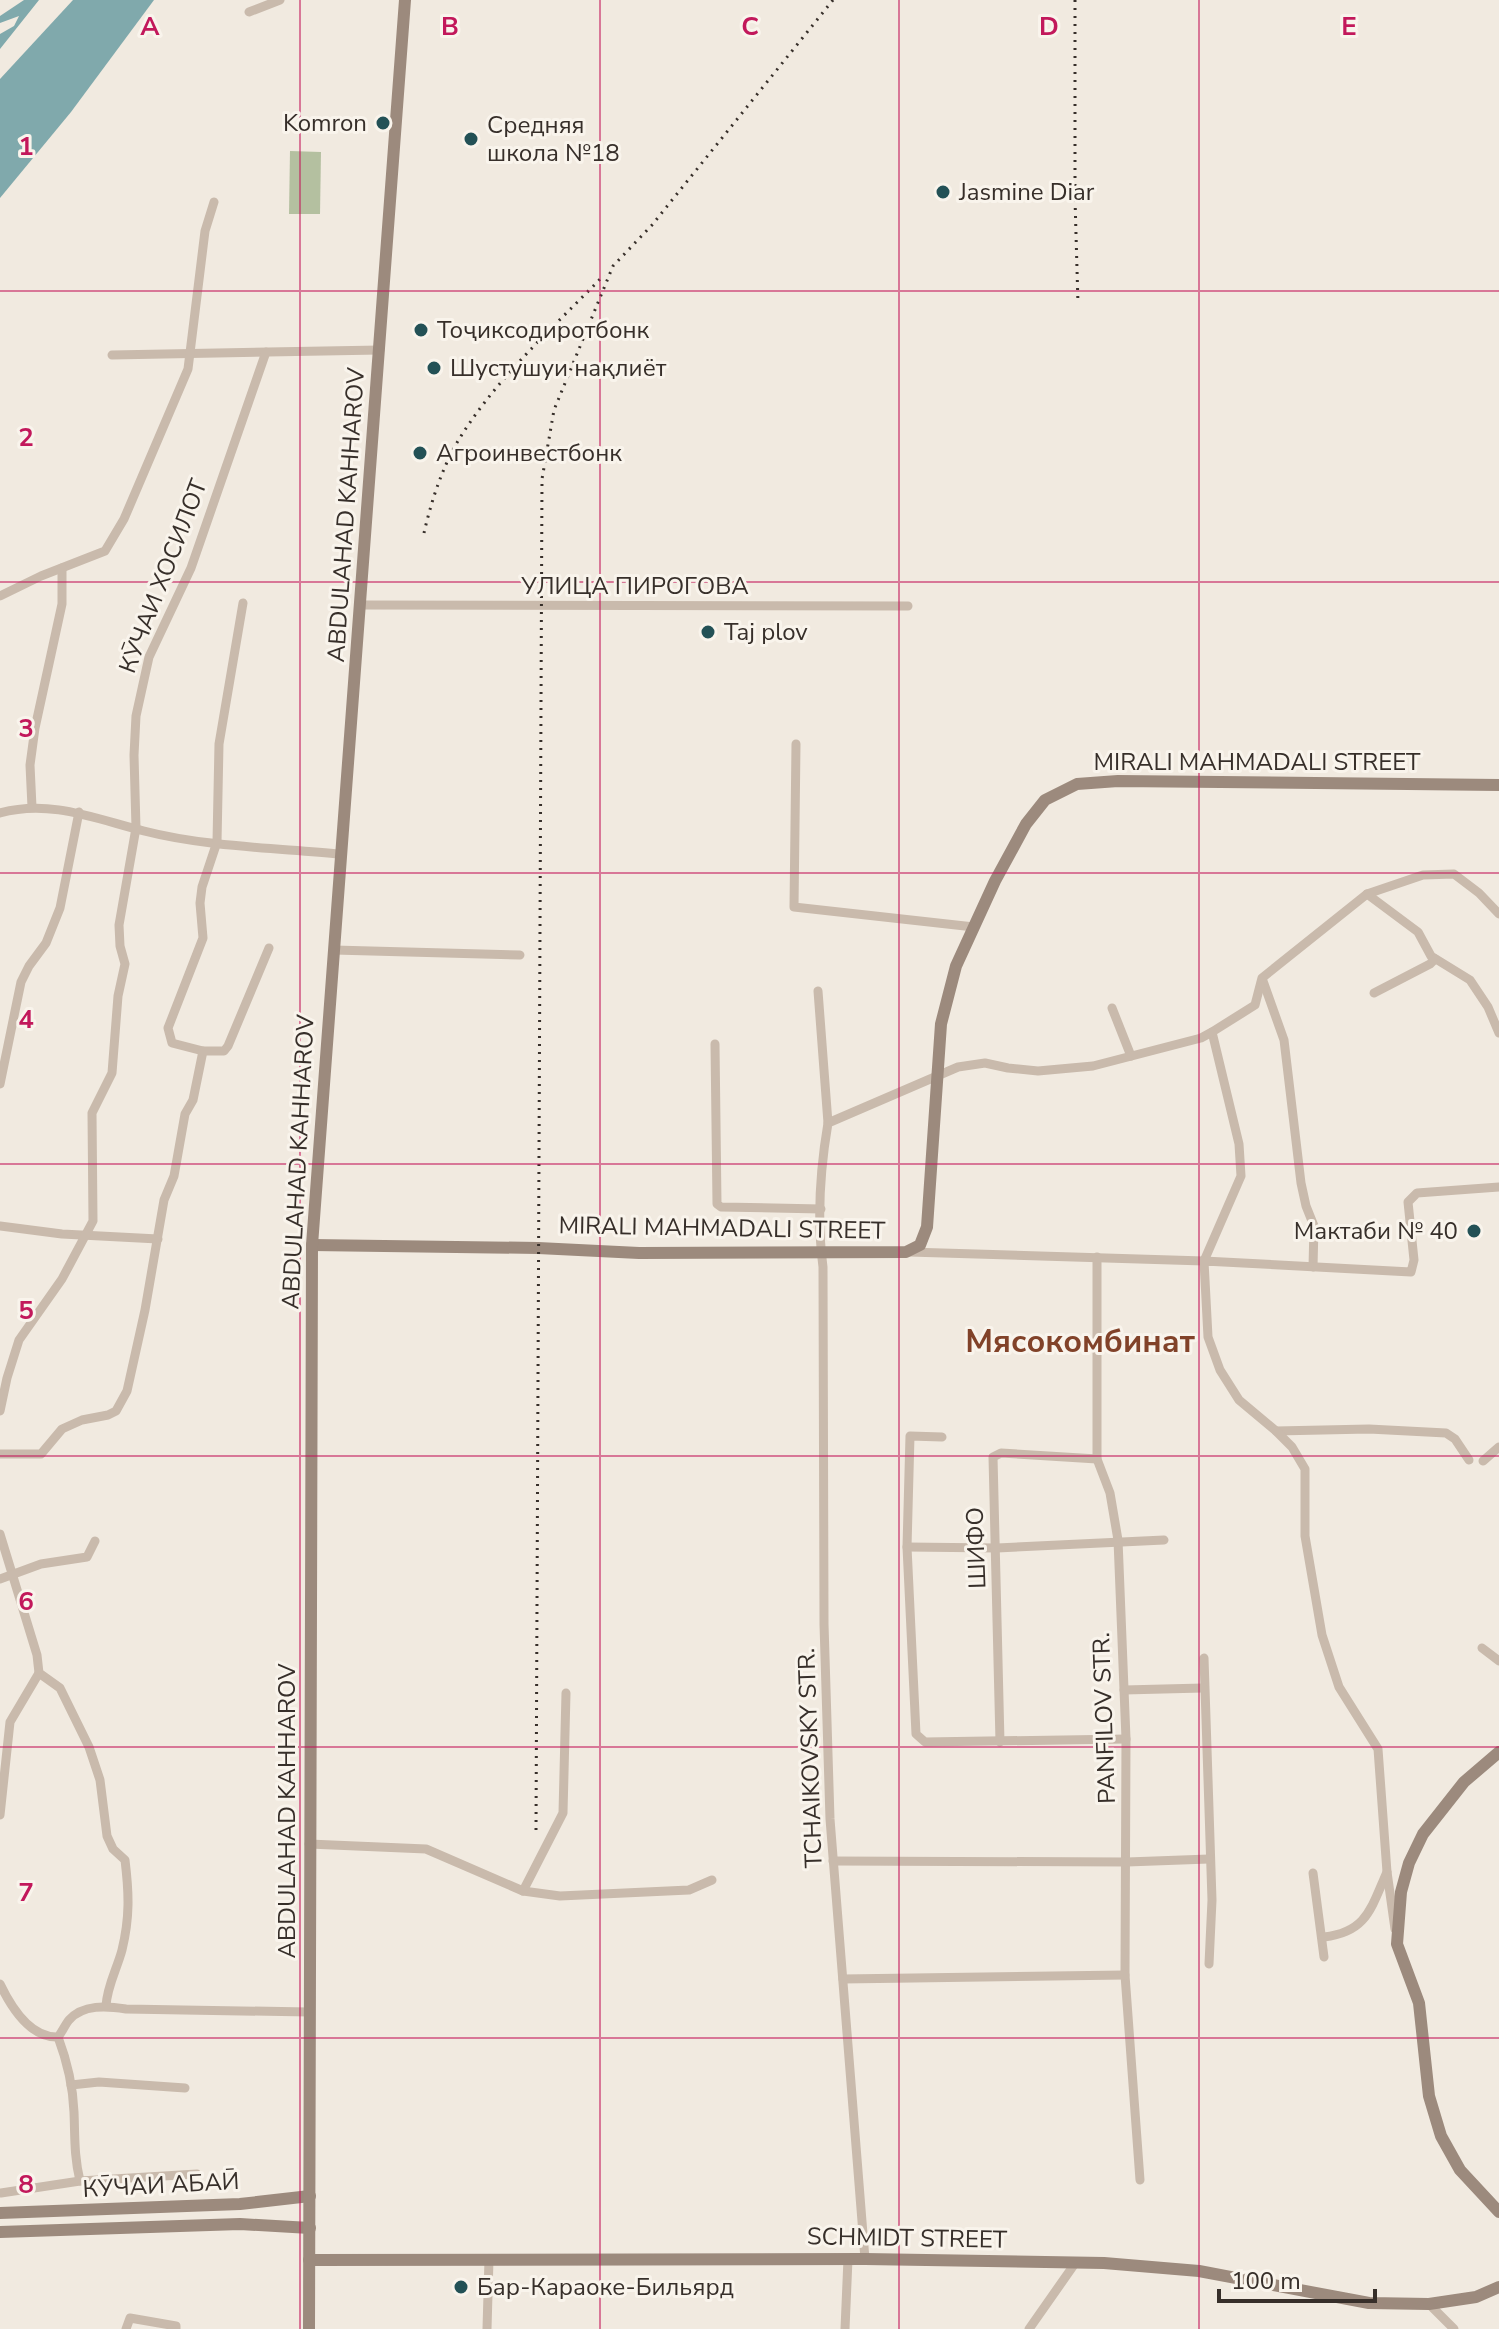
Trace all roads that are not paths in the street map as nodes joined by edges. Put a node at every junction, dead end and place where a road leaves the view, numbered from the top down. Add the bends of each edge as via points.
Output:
1 (280, 0) edge
2 (405, 0) edge
3 (249, 12) dead end
4 (214, 202) dead end
5 (380, 350) junction
6 (189, 352) junction
7 (266, 352) junction
8 (112, 355) dead end
9 (62, 568) junction
10 (0, 596) edge
11 (243, 603) dead end
12 (361, 605) junction
13 (908, 606) dead end
14 (796, 744) dead end
15 (1499, 785) edge
16 (32, 807) junction
17 (79, 812) junction
18 (0, 813) edge
19 (136, 828) junction
20 (217, 842) junction
21 (340, 854) junction
22 (1367, 894) junction
23 (1499, 914) edge
24 (974, 927) junction
25 (269, 948) dead end
26 (334, 950) junction
27 (520, 955) dead end
28 (1435, 959) junction
29 (1262, 978) junction
30 (818, 991) dead end
31 (1374, 993) dead end
32 (1494, 1007) edge
33 (1112, 1008) dead end
34 (1212, 1032) junction
35 (1499, 1033) edge
36 (715, 1044) dead end
37 (203, 1051) junction
38 (1131, 1056) junction
39 (939, 1075) junction
40 (0, 1084) edge
41 (828, 1123) junction
42 (1499, 1187) edge
43 (821, 1209) junction
44 (0, 1226) edge
45 (85, 1235) junction
46 (158, 1239) junction
47 (312, 1245) junction
48 (906, 1252) junction
49 (821, 1254) junction
50 (1097, 1257) junction
51 (1204, 1261) junction
52 (1313, 1267) junction
53 (0, 1411) edge
54 (1276, 1431) junction
55 (942, 1437) dead end
56 (1499, 1447) edge
57 (0, 1454) edge
58 (1097, 1459) junction
59 (1469, 1460) dead end
60 (1483, 1461) dead end
61 (0, 1534) edge
62 (1118, 1540) junction
63 (1164, 1540) dead end
64 (95, 1541) dead end
65 (907, 1547) junction
66 (997, 1548) junction
67 (11, 1575) junction
68 (0, 1579) edge
69 (1482, 1648) dead end
70 (1204, 1658) dead end
71 (1499, 1661) edge
72 (39, 1673) junction
73 (1203, 1688) junction
74 (1124, 1690) junction
75 (566, 1693) dead end
76 (1126, 1739) junction
77 (1000, 1742) junction
78 (1499, 1752) edge
79 (0, 1815) edge
80 (309, 1844) junction
81 (1209, 1859) junction
82 (833, 1861) junction
83 (1127, 1862) junction
84 (1387, 1872) junction
85 (1313, 1873) dead end
86 (712, 1880) dead end
87 (523, 1891) junction
88 (1324, 1937) junction
89 (1397, 1944) junction
90 (1324, 1957) dead end
91 (1209, 1964) dead end
92 (1125, 1975) junction
93 (843, 1979) junction
94 (0, 1984) edge
95 (106, 2006) junction
96 (309, 2012) junction
97 (58, 2037) junction
98 (71, 2085) junction
99 (185, 2088) dead end
100 (197, 2174) dead end
101 (1140, 2180) dead end
102 (80, 2181) junction
103 (1, 2193) edge
104 (310, 2196) junction
105 (1499, 2212) edge
106 (0, 2213) edge
107 (310, 2228) junction
108 (0, 2232) edge
109 (489, 2259) junction
110 (848, 2259) junction
111 (865, 2259) junction
112 (309, 2260) junction
113 (1076, 2262) junction
114 (1499, 2287) edge
115 (1429, 2304) junction
116 (126, 2329) edge
117 (176, 2329) edge
118 (309, 2329) edge
119 (487, 2329) edge
120 (845, 2329) edge
121 (1029, 2329) edge
122 (1454, 2329) edge

1 - 3 street
2 - 5 street, ABDULAHAD KAHHAROV
4 - 6 street via 205,231
5 - 7 street
5 - 12 street, ABDULAHAD KAHHAROV
6 - 7 street
6 - 8 street
6 - 9 street via 188,369 124,519 105,551
7 - 19 street, КӮЧАИ ХОСИЛОТ via 191,568 144,677 134,735
9 - 10 street
9 - 16 street via 62,604 30,765
11 - 20 street via 219,744
12 - 13 street, УЛИЦА ПИРОГОВА
12 - 21 street, ABDULAHAD KAHHAROV
14 - 24 street via 794,907
15 - 24 street, MIRALI MAHMADALI STREET via 1077,784 1045,800 1026,824
16 - 17 street
16 - 18 street
17 - 19 street
17 - 40 street via 60,908 21,982
19 - 20 street
19 - 45 street, КӮЧАИ ХОСИЛОТ via 119,917 125,964 115,1058 109,1083 92,1113 94,1217
20 - 21 street
20 - 37 street via 202,887 203,938 168,1028 172,1043
21 - 26 street, ABDULAHAD KAHHAROV
22 - 23 street via 1423,875 1454,874
22 - 28 street via 1418,932
22 - 29 street
24 - 39 street, MIRALI MAHMADALI STREET via 956,966 941,1024
25 - 37 street via 228,1046 224,1051
26 - 27 street
26 - 47 street, ABDULAHAD KAHHAROV
28 - 31 street
28 - 32 street via 1470,980
29 - 34 street via 1255,1005
29 - 52 street via 1284,1040 1301,1183 1314,1226
30 - 41 street, TCHAIKOVSKY STR.
32 - 35 street
33 - 38 street
34 - 38 street
34 - 51 street via 1239,1144 1241,1176
36 - 43 street via 717,1204
37 - 46 street
38 - 39 street via 1038,1071 985,1063
39 - 41 street
39 - 48 street, MIRALI MAHMADALI STREET via 927,1227 920,1245
41 - 43 street, TCHAIKOVSKY STR.
42 - 52 street via 1411,1197 1411,1272
43 - 49 street, TCHAIKOVSKY STR.
44 - 45 street
45 - 46 street
45 - 53 street, КӮЧАИ ХОСИЛОТ via 19,1340
46 - 57 street via 134,1369 116,1411 62,1429 41,1454
47 - 49 street, MIRALI MAHMADALI STREET
47 - 80 street, ABDULAHAD KAHHAROV
48 - 49 street, MIRALI MAHMADALI STREET
48 - 50 street
49 - 82 street, TCHAIKOVSKY STR. via 824,1624
50 - 51 street
50 - 58 street, PANFILOV STR.
51 - 52 street
51 - 54 street via 1208,1337 1220,1370 1239,1400
54 - 59 street via 1446,1433
54 - 84 street via 1305,1469 1305,1536 1322,1635 1339,1687 1378,1749
55 - 65 street via 910,1436
56 - 60 street
58 - 62 street, PANFILOV STR. via 1110,1493
58 - 66 street, ШИФО via 1001,1453 993,1457
61 - 67 street
62 - 63 street
62 - 66 street
62 - 74 street, PANFILOV STR.
64 - 67 street via 87,1557
65 - 66 street
65 - 77 street via 916,1734 925,1742
66 - 77 street, ШИФО
67 - 68 street
67 - 72 street
69 - 71 street
70 - 73 street
72 - 79 street via 10,1722
72 - 95 street via 60,1688 89,1747 100,1780 107,1836 125,1860 130,1904
73 - 74 street
73 - 81 street
74 - 76 street, PANFILOV STR.
75 - 87 street via 563,1813
76 - 77 street
76 - 83 street, PANFILOV STR.
78 - 89 street via 1464,1782 1423,1834 1401,1892
80 - 87 street via 426,1849
80 - 96 street, ABDULAHAD KAHHAROV
81 - 83 street
81 - 91 street
82 - 83 street
82 - 93 street, TCHAIKOVSKY STR.
83 - 92 street, PANFILOV STR.
84 - 88 street via 1368,1914 1346,1934
84 - 89 street
85 - 88 street
86 - 87 street via 689,1890 661,1893 560,1896
88 - 90 street
89 - 105 street via 1419,2003 1429,2096 1441,2136 1460,2170
92 - 93 street
92 - 101 street, PANFILOV STR.
93 - 111 street, TCHAIKOVSKY STR.
94 - 97 street via 15,2011 36,2031
95 - 96 street
95 - 97 street via 70,2018
96 - 104 street, ABDULAHAD KAHHAROV
97 - 98 street
98 - 99 street
98 - 102 street
100 - 102 street
102 - 103 street
104 - 106 street, КӮЧАИ АБАӢ via 240,2204
104 - 107 street, ABDULAHAD KAHHAROV
107 - 108 street, КӮЧАИ АБАӢ via 240,2224
107 - 112 street, ABDULAHAD KAHHAROV
109 - 110 street, SCHMIDT STREET
109 - 112 street, SCHMIDT STREET
109 - 119 street
110 - 111 street, SCHMIDT STREET
110 - 120 street
111 - 113 street, SCHMIDT STREET
112 - 118 street, ABDULAHAD KAHHAROV
113 - 115 street, SCHMIDT STREET via 1199,2271 1369,2303
113 - 121 street
114 - 115 street, SCHMIDT STREET via 1476,2297
115 - 122 street
116 - 117 street via 130,2318

